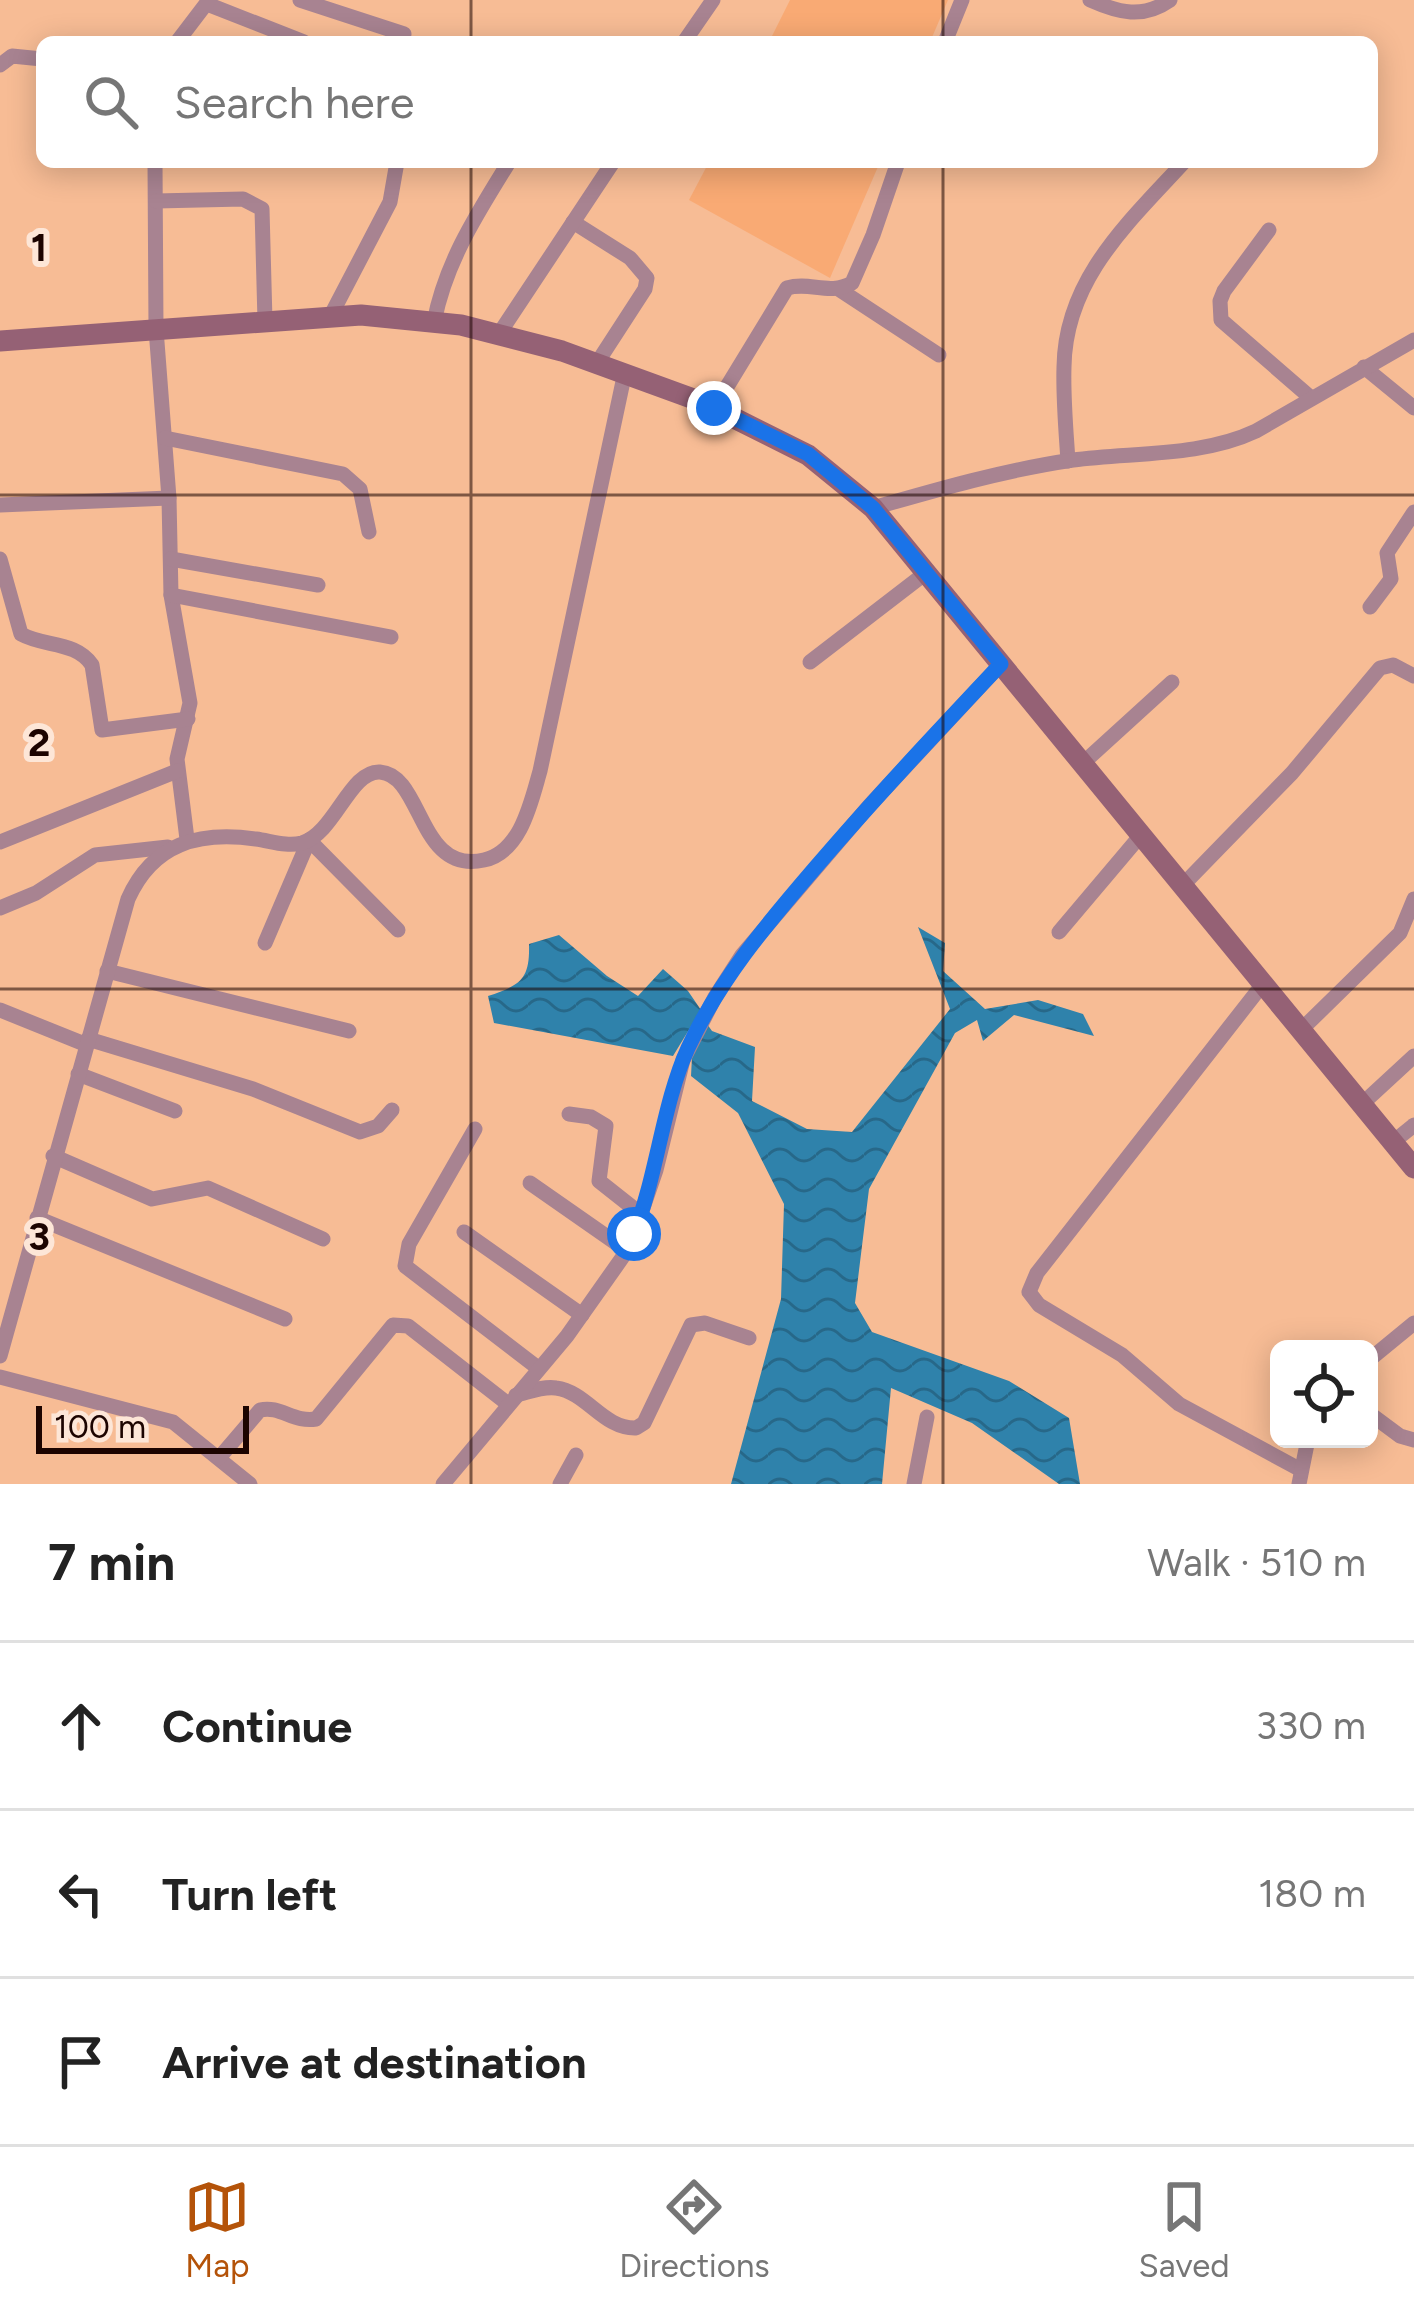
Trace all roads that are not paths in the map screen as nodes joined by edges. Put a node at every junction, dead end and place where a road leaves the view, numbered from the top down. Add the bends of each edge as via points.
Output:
1 (301, 0) edge
2 (713, 0) edge
3 (962, 0) edge
4 (1090, 0) edge
5 (1170, 0) edge
6 (208, 2) edge
7 (404, 34) dead end
8 (182, 36) edge
9 (290, 36) edge
10 (688, 36) edge
11 (947, 36) edge
12 (36, 58) edge
13 (0, 65) edge
14 (155, 168) edge
15 (396, 168) edge
16 (505, 168) edge
17 (610, 168) edge
18 (896, 168) edge
19 (1178, 168) edge
20 (155, 201) junction
21 (573, 222) junction
22 (1269, 230) dead end
23 (840, 290) junction
24 (330, 317) junction
25 (265, 321) junction
26 (434, 322) junction
27 (156, 328) junction
28 (499, 334) junction
29 (1414, 340) edge
30 (0, 341) edge
31 (939, 355) dead end
32 (597, 363) junction
33 (1364, 367) junction
34 (625, 372) junction
35 (1311, 398) junction
36 (714, 408) junction
37 (1414, 408) edge
38 (165, 438) junction
39 (1068, 461) junction
40 (169, 499) junction
41 (0, 505) edge
42 (873, 508) junction
43 (1414, 512) edge
44 (368, 532) dead end
45 (171, 559) junction
46 (0, 560) edge
47 (927, 572) junction
48 (318, 585) dead end
49 (171, 595) junction
50 (1370, 607) dead end
51 (392, 637) dead end
52 (810, 662) dead end
53 (1001, 664) junction
54 (1414, 676) edge
55 (1172, 682) dead end
56 (188, 718) junction
57 (1082, 763) junction
58 (178, 771) junction
59 (1142, 835) junction
60 (187, 839) junction
61 (309, 840) junction
62 (0, 842) edge
63 (171, 847) junction
64 (1183, 885) junction
65 (1414, 899) edge
66 (0, 908) edge
67 (398, 931) dead end
68 (1059, 932) dead end
69 (265, 943) dead end
70 (107, 971) junction
71 (1263, 984) junction
72 (0, 1010) edge
73 (1301, 1030) junction
74 (349, 1031) dead end
75 (88, 1042) junction
76 (1414, 1056) edge
77 (78, 1074) junction
78 (1362, 1104) junction
79 (392, 1110) dead end
80 (175, 1111) dead end
81 (569, 1114) dead end
82 (1414, 1125) edge
83 (475, 1129) dead end
84 (1393, 1142) junction
85 (53, 1156) junction
86 (1414, 1168) edge
87 (530, 1183) dead end
88 (642, 1215) junction
89 (37, 1218) junction
90 (464, 1232) dead end
91 (323, 1239) dead end
92 (626, 1250) junction
93 (582, 1315) junction
94 (285, 1319) dead end
95 (1414, 1323) edge
96 (748, 1338) dead end
97 (1378, 1353) edge
98 (0, 1356) edge
99 (538, 1368) junction
100 (0, 1377) edge
101 (512, 1399) junction
102 (927, 1417) dead end
103 (1378, 1420) edge
104 (1414, 1440) edge
105 (576, 1455) dead end
106 (219, 1458) junction
107 (1300, 1477) edge
108 (250, 1484) edge
109 (442, 1484) edge
110 (560, 1484) edge
111 (914, 1484) edge

1 - 7 street
2 - 10 street
3 - 11 street
4 - 5 street via 1131,13
6 - 8 street
6 - 9 street
12 - 13 street via 12,56
14 - 20 street
15 - 24 street via 390,202
16 - 26 street via 455,252
17 - 21 street
18 - 23 street via 859,270
19 - 39 street via 1105,248 1075,307 1064,362
20 - 25 street via 243,199 262,209
20 - 27 street
21 - 28 street
21 - 32 street via 647,278
22 - 35 street via 1224,291 1221,320
23 - 31 street
23 - 36 street via 787,288
24 - 25 street
24 - 26 street
25 - 27 street
26 - 28 street
27 - 30 street
27 - 38 street
28 - 32 street
29 - 33 street
32 - 34 street
33 - 35 street
33 - 37 street
34 - 36 street
34 - 61 street via 540,771 514,837 489,859 447,854 399,781 376,772 362,777
35 - 39 street via 1228,442
36 - 42 street via 808,454
38 - 40 street
38 - 44 street via 343,474 360,489
39 - 42 street
40 - 41 street
40 - 45 street
42 - 47 street
43 - 50 street via 1387,553 1391,579
45 - 48 street
45 - 49 street
46 - 56 street via 21,634 77,650 92,664 102,730
47 - 52 street
47 - 53 street
49 - 51 street
49 - 56 street
53 - 57 street
53 - 88 street via 868,806 721,986 683,1060
54 - 64 street via 1380,668
55 - 57 street
56 - 58 street
57 - 59 street
58 - 60 street
58 - 62 street
59 - 64 street
59 - 68 street
60 - 61 street
60 - 63 street
61 - 67 street
61 - 69 street
63 - 66 street via 95,855
63 - 70 street via 136,879
64 - 71 street
65 - 73 street via 1400,934
70 - 74 street
70 - 75 street
71 - 73 street
71 - 107 street via 1029,1292 1179,1404
72 - 75 street
73 - 78 street
75 - 77 street
75 - 79 street via 253,1090 360,1132
76 - 78 street
77 - 80 street
77 - 85 street
78 - 84 street
81 - 88 street via 606,1126 599,1181
82 - 84 street
83 - 99 street via 409,1244 405,1265
84 - 86 street
85 - 89 street
85 - 91 street via 152,1199 208,1188
87 - 92 street
88 - 92 street
89 - 94 street
89 - 98 street
90 - 93 street
92 - 93 street
93 - 99 street
95 - 97 street
96 - 101 street via 691,1325 636,1428 616,1425 563,1389
99 - 101 street
100 - 106 street via 173,1422
101 - 106 street via 408,1326 393,1325 316,1419 260,1410
101 - 109 street
102 - 111 street
103 - 104 street
105 - 110 street
106 - 108 street

